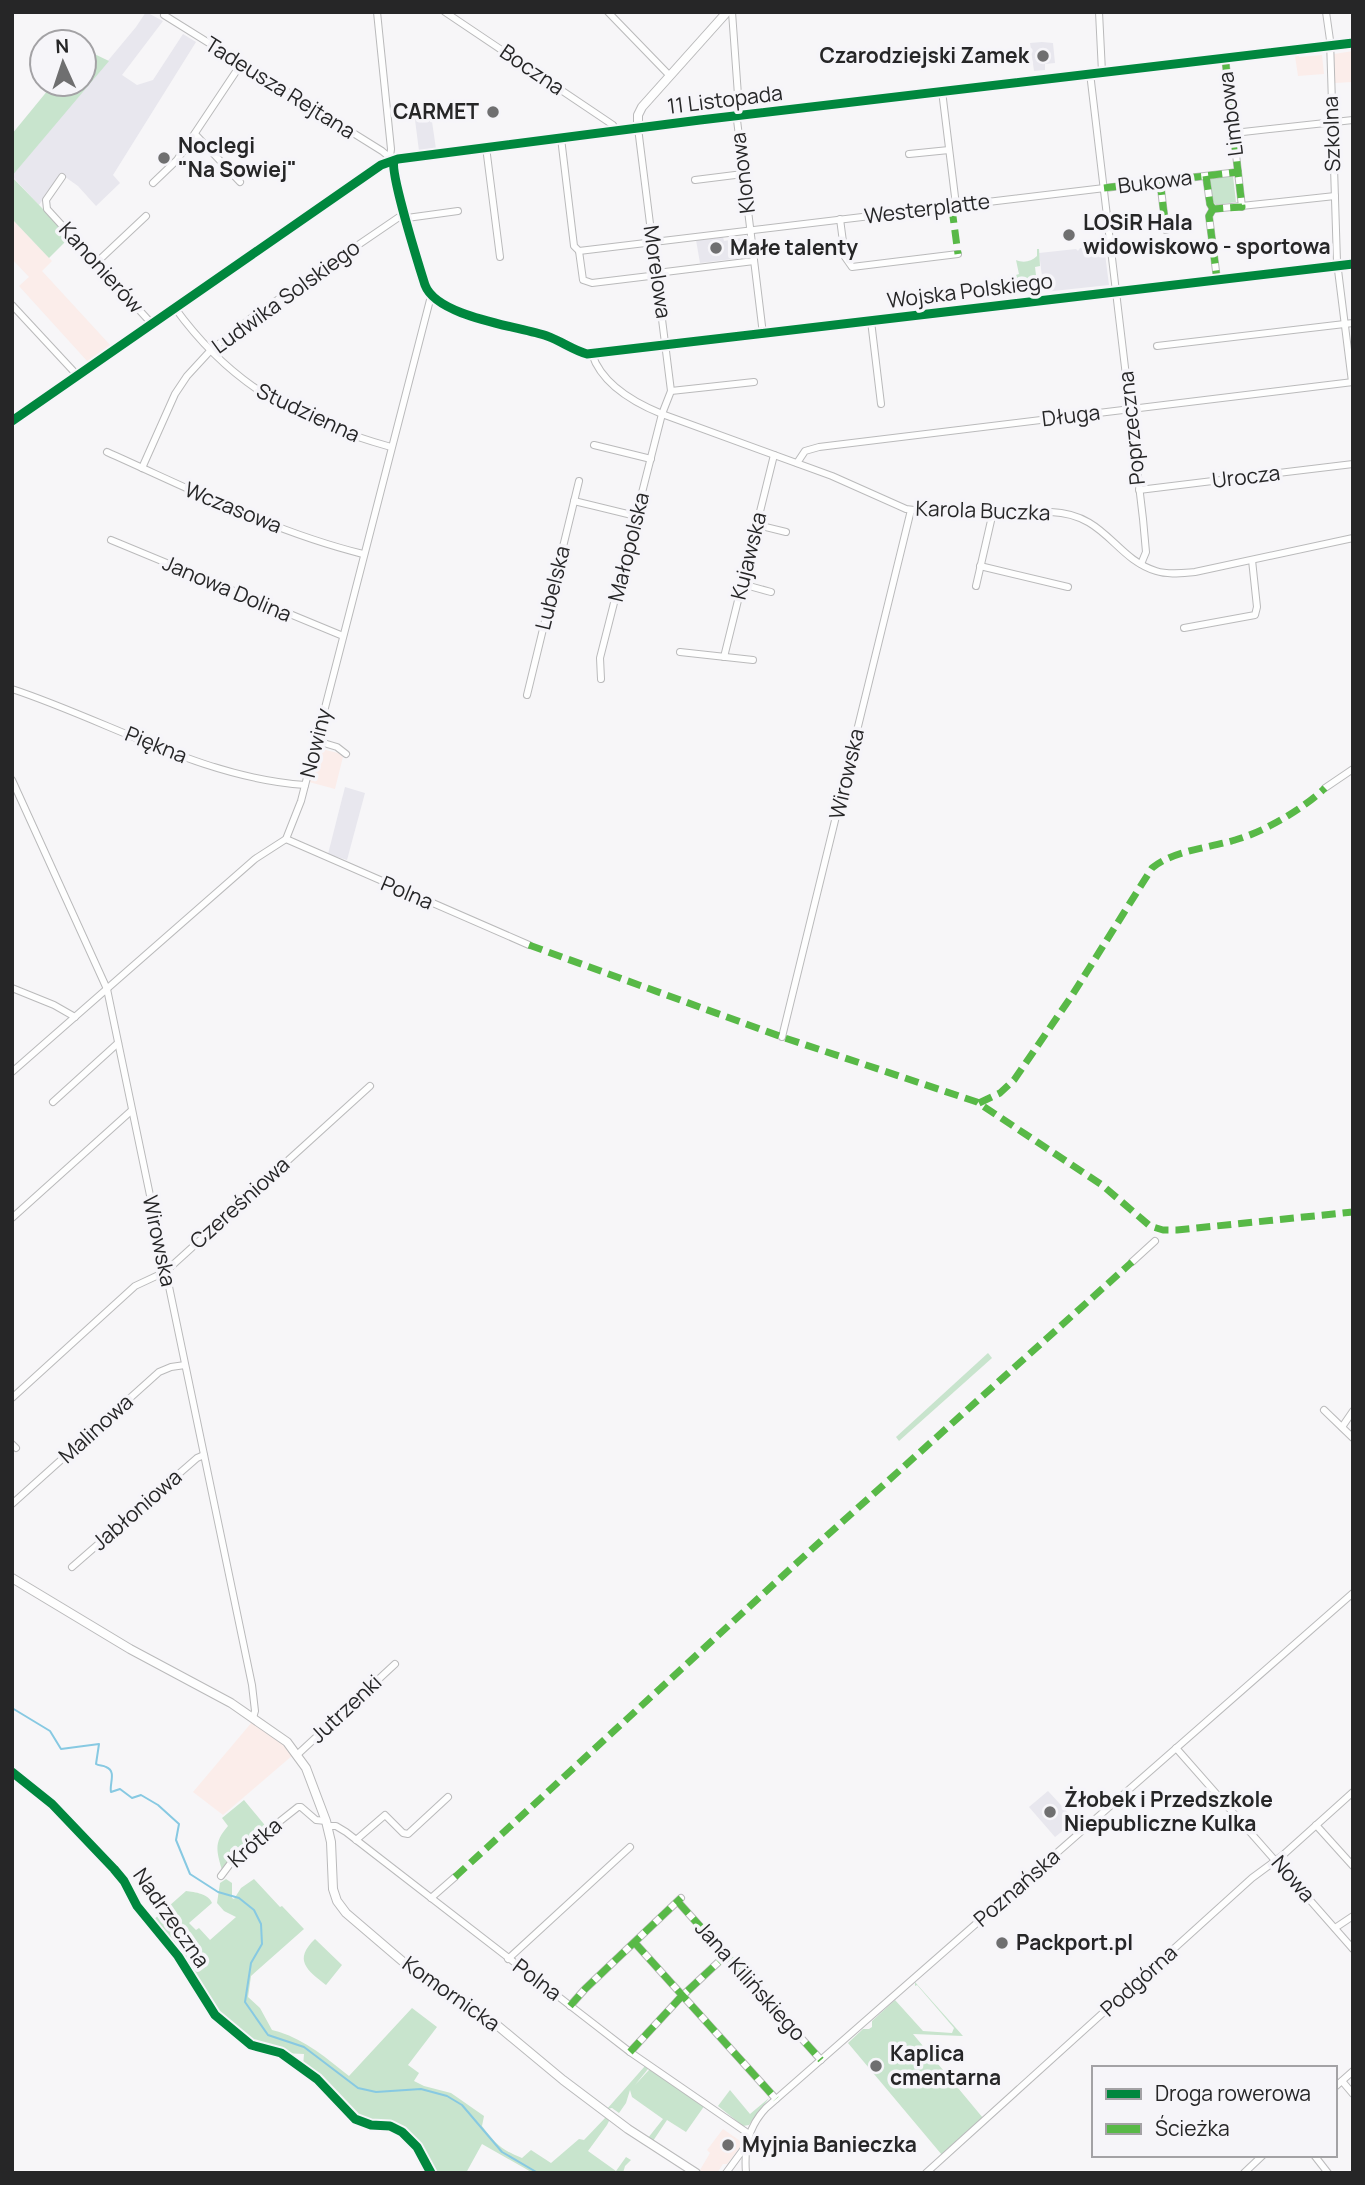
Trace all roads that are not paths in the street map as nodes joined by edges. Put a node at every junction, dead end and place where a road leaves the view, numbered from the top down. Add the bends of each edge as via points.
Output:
1 (445, 12) edge
2 (608, 12) edge
3 (730, 12) edge
4 (1099, 12) edge
5 (1326, 12) edge
6 (375, 13) edge
7 (169, 15) edge
8 (454, 15) edge
9 (1353, 43) edge
10 (1329, 45) junction
11 (1225, 57) junction
12 (241, 64) junction
13 (1102, 72) junction
14 (1090, 73) junction
15 (670, 76) junction
16 (942, 91) junction
17 (738, 115) junction
18 (1353, 120) edge
19 (1332, 122) junction
20 (638, 128) junction
21 (616, 130) junction
22 (1234, 133) junction
23 (195, 134) junction
24 (561, 138) junction
25 (486, 148) junction
26 (949, 150) junction
27 (909, 154) dead end
28 (392, 159) junction
29 (1238, 172) junction
30 (743, 174) junction
31 (1206, 176) junction
32 (62, 177) dead end
33 (695, 180) dead end
34 (1160, 181) junction
35 (240, 182) dead end
36 (153, 183) dead end
37 (1104, 188) junction
38 (1335, 196) junction
39 (956, 205) junction
40 (1242, 207) junction
41 (1213, 209) junction
42 (458, 211) dead end
43 (146, 216) dead end
44 (406, 216) junction
45 (840, 219) junction
46 (750, 230) junction
47 (1166, 230) dead end
48 (653, 242) junction
49 (579, 251) junction
50 (958, 254) dead end
51 (500, 257) dead end
52 (754, 261) junction
53 (96, 263) junction
54 (1353, 264) edge
55 (1338, 265) junction
56 (658, 274) junction
57 (1217, 279) junction
58 (1117, 291) junction
59 (431, 296) junction
60 (12, 305) edge
61 (175, 308) junction
62 (872, 321) junction
63 (1353, 323) edge
64 (152, 324) junction
65 (1344, 324) junction
66 (763, 334) junction
67 (666, 345) junction
68 (1157, 346) dead end
69 (210, 351) junction
70 (593, 358) junction
71 (77, 375) junction
72 (754, 382) dead end
73 (1352, 382) edge
74 (671, 391) junction
75 (881, 404) dead end
76 (1130, 410) junction
77 (662, 414) junction
78 (12, 421) edge
79 (594, 445) dead end
80 (391, 447) junction
81 (107, 452) dead end
82 (774, 455) junction
83 (651, 459) junction
84 (797, 463) junction
85 (1353, 464) edge
86 (142, 468) junction
87 (579, 481) dead end
88 (1139, 490) junction
89 (574, 501) junction
90 (911, 510) junction
91 (993, 512) junction
92 (636, 516) junction
93 (757, 525) junction
94 (786, 532) dead end
95 (1353, 538) edge
96 (111, 540) dead end
97 (363, 554) junction
98 (1252, 560) junction
99 (1141, 564) junction
100 (980, 566) junction
101 (743, 584) junction
102 (976, 586) dead end
103 (1068, 587) dead end
104 (771, 592) dead end
105 (1184, 628) dead end
106 (343, 636) junction
107 (680, 652) dead end
108 (724, 657) junction
109 (752, 660) dead end
110 (601, 680) dead end
111 (12, 690) edge
112 (527, 695) dead end
113 (317, 741) junction
114 (346, 754) dead end
115 (1353, 769) edge
116 (12, 780) edge
117 (305, 786) junction
118 (1325, 788) dead end
119 (286, 839) junction
120 (527, 942) dead end
121 (12, 988) edge
122 (107, 989) junction
123 (75, 1017) junction
124 (782, 1037) dead end
125 (118, 1043) junction
126 (12, 1072) edge
127 (370, 1086) dead end
128 (53, 1102) dead end
129 (131, 1111) junction
130 (12, 1217) edge
131 (1155, 1241) dead end
132 (1132, 1262) dead end
133 (165, 1272) junction
134 (186, 1365) junction
135 (12, 1398) edge
136 (1324, 1410) dead end
137 (1353, 1411) edge
138 (1342, 1427) junction
139 (1353, 1438) edge
140 (204, 1455) junction
141 (12, 1504) edge
142 (72, 1567) dead end
143 (12, 1578) edge
144 (1353, 1593) edge
145 (395, 1664) dead end
146 (253, 1718) junction
147 (1176, 1748) junction
148 (298, 1754) junction
149 (12, 1772) edge
150 (1353, 1792) edge
151 (448, 1797) dead end
152 (326, 1823) junction
153 (1316, 1825) junction
154 (356, 1840) junction
155 (630, 1847) dead end
156 (1276, 1860) junction
157 (1353, 1866) edge
158 (221, 1876) dead end
159 (455, 1877) dead end
160 (431, 1898) junction
161 (1353, 1916) edge
162 (1335, 1928) junction
163 (635, 1943) junction
164 (1353, 1949) edge
165 (726, 1955) junction
166 (508, 1959) junction
167 (683, 1995) junction
168 (570, 2006) junction
169 (629, 2052) junction
170 (821, 2060) junction
171 (1353, 2071) edge
172 (1342, 2081) junction
173 (1337, 2085) edge
174 (1353, 2094) edge
175 (776, 2099) junction
176 (749, 2134) junction
177 (746, 2145) junction
178 (1261, 2157) edge
179 (1316, 2157) edge
180 (1246, 2172) edge
181 (431, 2173) edge
182 (696, 2173) edge
183 (726, 2173) edge
184 (746, 2173) edge
185 (926, 2173) edge
186 (1328, 2173) edge

1 - 8 street, Boczna
2 - 15 street
3 - 15 street
3 - 17 street, Klonowa
4 - 13 street
5 - 10 street, Szkolna
6 - 28 street
7 - 12 street, Tadeusza Rejtana
8 - 21 street, Boczna
9 - 10 street, 11 Listopada
10 - 11 street, 11 Listopada
10 - 19 street, Szkolna
11 - 13 street, 11 Listopada
11 - 22 street, Limbowa
12 - 23 street
12 - 28 street, Tadeusza Rejtana
13 - 14 street, 11 Listopada
14 - 16 street, 11 Listopada
14 - 37 street, Poprzeczna
15 - 20 street via 640,110
16 - 17 street, 11 Listopada
16 - 26 street
17 - 20 street, 11 Listopada
17 - 30 street, Klonowa
18 - 19 street
19 - 22 street
19 - 38 street, Szkolna
20 - 21 street, 11 Listopada
20 - 48 street, Morelowa
21 - 24 street, 11 Listopada
22 - 29 street, Limbowa
23 - 35 street
23 - 36 street
24 - 25 street, 11 Listopada
24 - 49 street via 573,244
25 - 28 street, 11 Listopada
25 - 51 street
26 - 27 street
26 - 39 street
28 - 44 street
28 - 61 street, 11 Listopada
29 - 31 street, Bukowa
29 - 40 street
30 - 33 street
30 - 46 street, Klonowa
31 - 34 street, Bukowa
31 - 41 street, Bukowa
32 - 53 street, Kanonierów via 45,206
34 - 37 street, Bukowa
34 - 47 street
37 - 39 street, Westerplatte
37 - 58 street, Poprzeczna
38 - 40 street, Bukowa
38 - 55 street, Szkolna
39 - 45 street, Westerplatte
40 - 41 street, Bukowa
41 - 57 street via 1209,216
42 - 44 street
43 - 53 street
44 - 59 street
44 - 69 street, Ludwika Solskiego via 251,318
45 - 46 street, Westerplatte
45 - 50 street via 845,257 852,267
46 - 48 street, Westerplatte
46 - 52 street, Klonowa
48 - 49 street, Westerplatte
48 - 56 street, Morelowa
49 - 56 street via 582,278 587,283
52 - 56 street
52 - 66 street, Klonowa
53 - 64 street, Kanonierów
54 - 55 street, Wojska Polskiego
55 - 57 street, Wojska Polskiego
55 - 65 street, Szkolna
56 - 67 street, Morelowa
57 - 58 street, Wojska Polskiego
58 - 62 street, Wojska Polskiego
58 - 76 street, Poprzeczna
59 - 70 street via 478,318 545,336
59 - 80 street, Nowiny
60 - 71 street
61 - 64 street, 11 Listopada
61 - 69 street, Studzienna
62 - 66 street, Wojska Polskiego
62 - 75 street
63 - 65 street
64 - 71 street, 11 Listopada
65 - 68 street
65 - 73 street, Szkolna
66 - 67 street, Wojska Polskiego
67 - 70 street, Wojska Polskiego
67 - 74 street, Morelowa
69 - 80 street, Studzienna via 268,397
69 - 86 street, Ludwika Solskiego via 173,398
70 - 77 street, Karola Buczka via 626,396
71 - 78 street, 11 Listopada
72 - 74 street
73 - 76 street, Długa
74 - 77 street, Morelowa
76 - 84 street, Długa via 819,447 805,451
76 - 88 street, Poprzeczna
77 - 82 street, Karola Buczka
77 - 83 street, Małopolska
79 - 83 street
80 - 97 street, Nowiny
81 - 86 street, Wczasowa
82 - 84 street, Karola Buczka
82 - 93 street, Kujawska
83 - 92 street, Małopolska
84 - 90 street, Karola Buczka
85 - 88 street, Urocza
86 - 97 street, Wczasowa via 295,533
87 - 89 street, Lubelska
88 - 99 street, Poprzeczna via 1146,552
89 - 92 street
89 - 112 street, Lubelska
90 - 91 street, Karola Buczka
90 - 124 street, Wirowska
91 - 99 street, Karola Buczka via 1074,516 1101,530
91 - 100 street
92 - 110 street, Małopolska via 600,660
93 - 94 street
93 - 101 street, Kujawska
95 - 98 street, Karola Buczka
96 - 106 street, Janowa Dolina
97 - 106 street, Nowiny
98 - 99 street, Karola Buczka via 1177,574
98 - 105 street via 1255,615
100 - 102 street
100 - 103 street
101 - 104 street
101 - 108 street, Kujawska
106 - 113 street, Nowiny
107 - 108 street
108 - 109 street
111 - 117 street, Piękna via 197,762
113 - 114 street
113 - 117 street, Nowiny
115 - 118 street
116 - 122 street, Wirowska
117 - 119 street, Nowiny
119 - 120 street, Polna
119 - 122 street via 255,859
121 - 123 street
122 - 123 street
122 - 125 street, Wirowska
123 - 126 street
125 - 128 street
125 - 129 street, Wirowska
127 - 133 street, Czereśniowa
129 - 130 street
129 - 133 street, Wirowska
131 - 132 street
133 - 134 street, Wirowska
133 - 135 street, Czereśniowa via 135,1286
134 - 140 street, Wirowska
134 - 141 street, Malinowa via 159,1372
136 - 138 street
137 - 138 street
138 - 139 street
140 - 142 street, Jabłoniowa
140 - 146 street, Wirowska via 252,1685
143 - 146 street, Komornicka
144 - 147 street, Poznańska
145 - 148 street, Jutrzenki
146 - 148 street, Komornicka
147 - 156 street, Nowa
147 - 170 street, Poznańska
148 - 152 street, Komornicka
149 - 181 street, Nadrzeczna via 52,1804 114,1869 215,2015 251,2045 281,2053 317,2079 355,2119 402,2132 417,2147
150 - 153 street, Podgórna
151 - 154 street via 408,1834 385,1815
152 - 154 street, Polna
152 - 158 street, Krótka via 298,1807 236,1856
152 - 182 street, Komornicka via 333,1889 349,1916 415,1972 486,2016 574,2089
153 - 156 street, Podgórna
153 - 157 street
154 - 160 street, Polna
155 - 166 street
156 - 162 street, Nowa
156 - 185 street, Podgórna
159 - 160 street
160 - 166 street, Polna
161 - 162 street
162 - 164 street, Nowa
163 - 165 street, Jana Kilińskiego via 680,1901
163 - 167 street
163 - 168 street
165 - 167 street
165 - 170 street, Jana Kilińskiego
166 - 168 street, Polna
167 - 169 street
167 - 175 street
168 - 169 street, Polna
169 - 176 street, Polna
170 - 175 street, Poznańska
171 - 172 street
172 - 173 street
172 - 174 street
175 - 176 street, Poznańska via 760,2114
176 - 177 street, Poznańska
177 - 183 street
177 - 184 street, Poznańska
178 - 180 street
179 - 186 street

